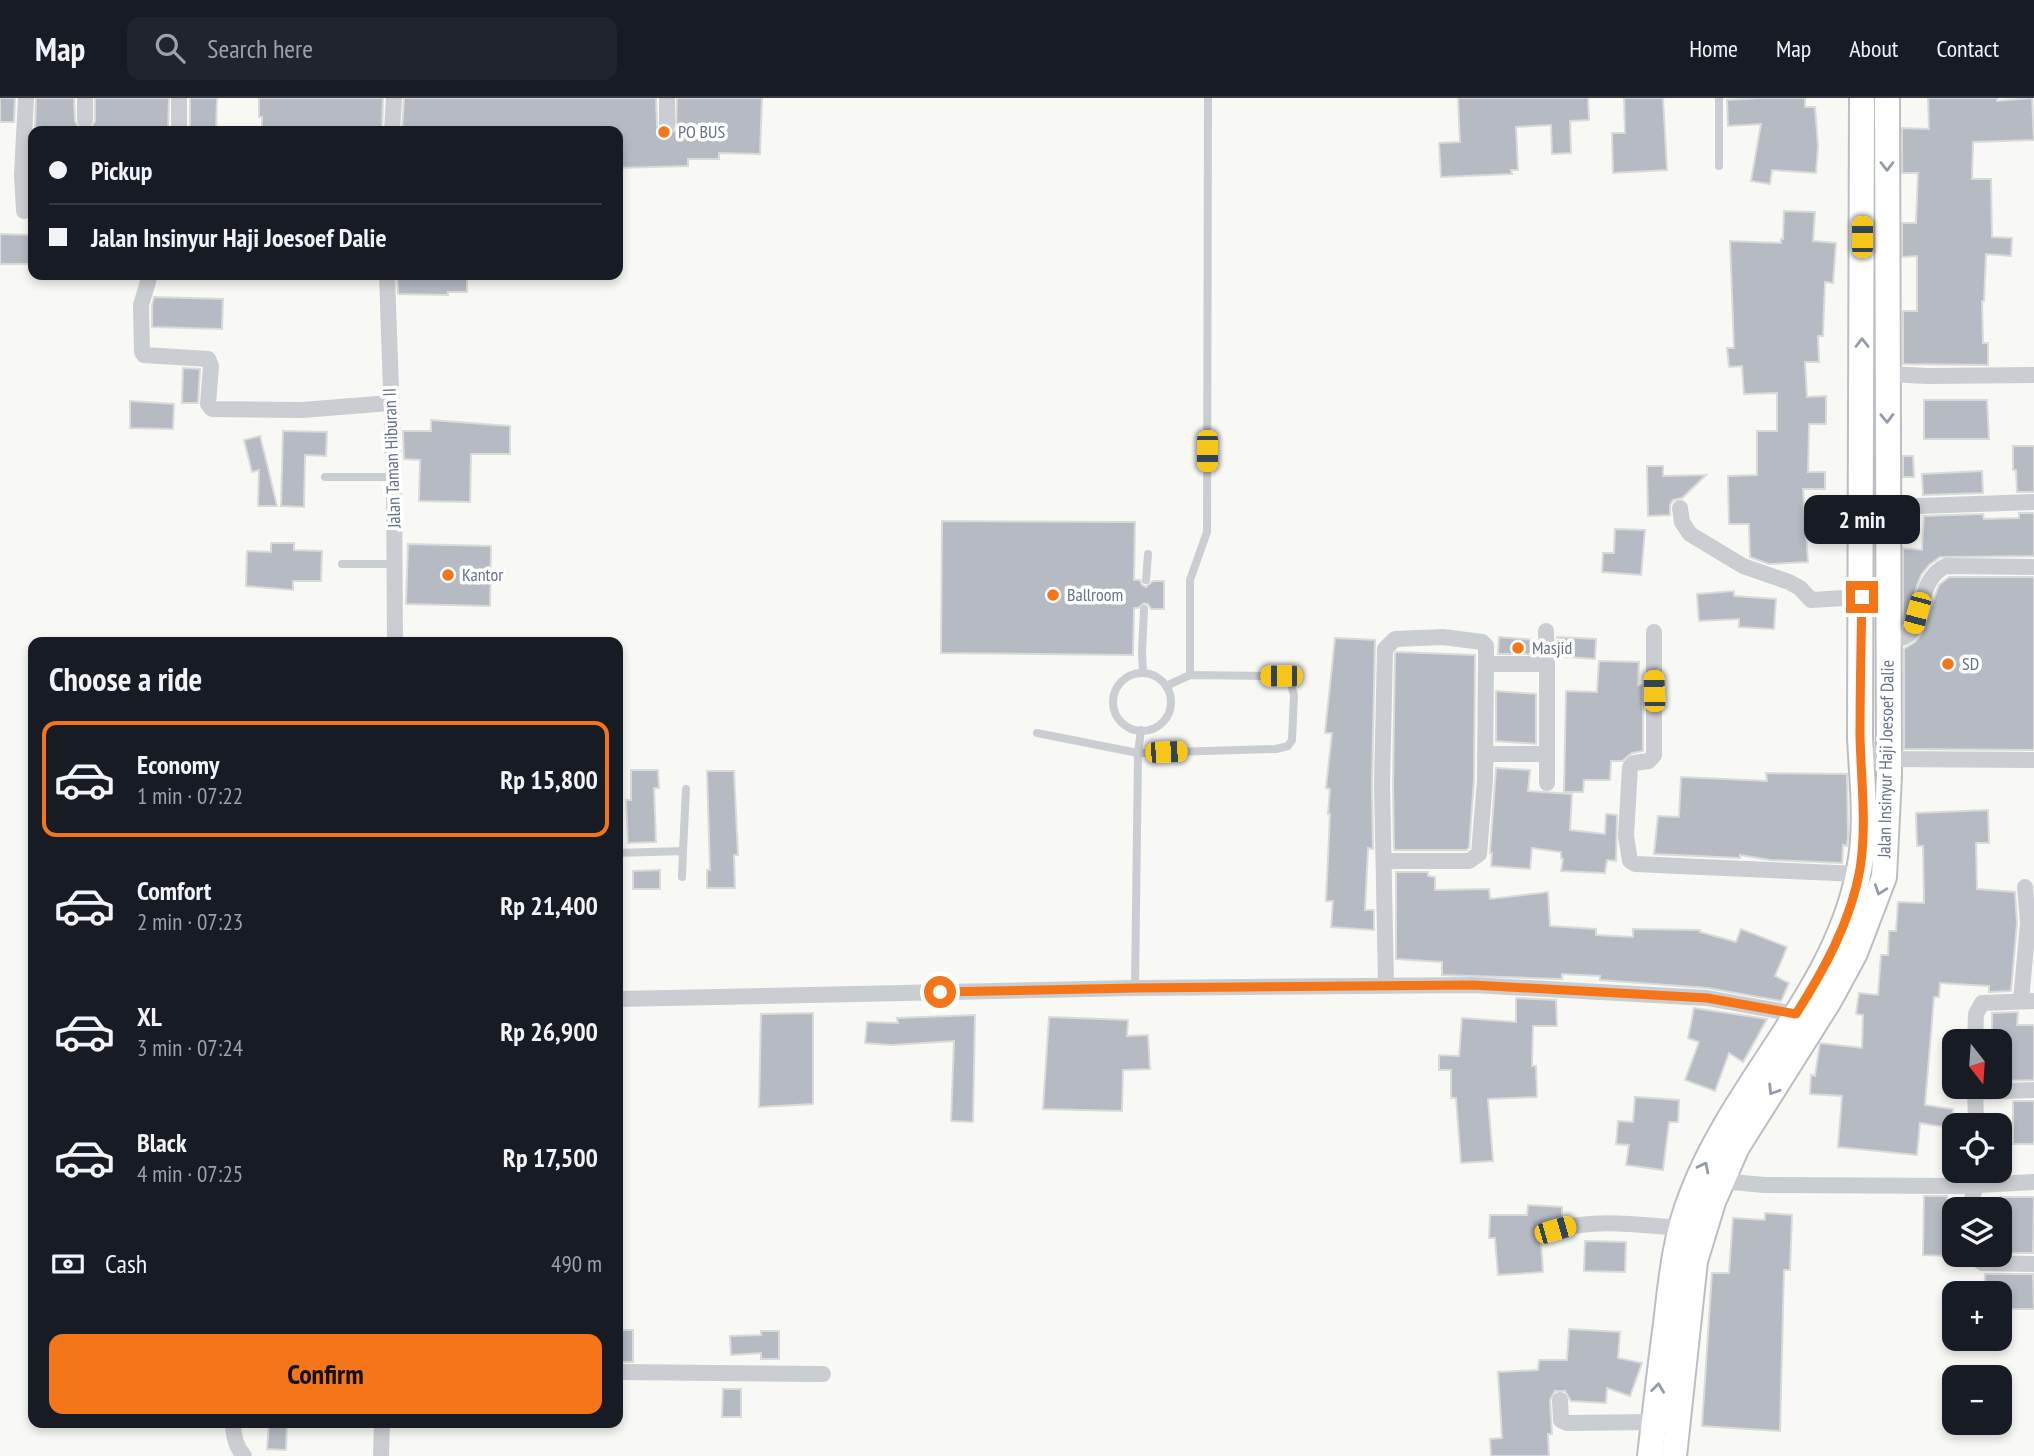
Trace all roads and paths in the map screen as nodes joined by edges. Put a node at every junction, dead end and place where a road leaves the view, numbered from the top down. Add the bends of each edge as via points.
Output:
1 (26, 98) edge
2 (85, 98) edge
3 (179, 98) edge
4 (394, 98) edge
5 (667, 98) edge
6 (1208, 98) edge
7 (1720, 98) edge
8 (1862, 98) edge
9 (1887, 98) edge
10 (85, 120) dead end
11 (667, 125) dead end
12 (179, 126) edge
13 (392, 126) edge
14 (1718, 166) dead end
15 (24, 212) dead end
16 (149, 280) edge
17 (387, 280) edge
18 (1887, 374) junction
19 (2034, 375) edge
20 (390, 403) junction
21 (325, 477) dead end
22 (394, 477) junction
23 (2034, 502) edge
24 (1889, 506) junction
25 (1680, 508) dead end
26 (1148, 555) dead end
27 (342, 564) dead end
28 (395, 564) junction
29 (2034, 567) edge
30 (1146, 580) dead end
31 (1862, 597) junction
32 (1144, 608) dead end
33 (1546, 631) dead end
34 (1654, 632) dead end
35 (395, 637) edge
36 (1888, 641) junction
37 (1486, 664) junction
38 (1547, 664) junction
39 (1143, 673) junction
40 (1190, 675) junction
41 (1166, 686) junction
42 (1141, 730) junction
43 (1037, 733) dead end
44 (1138, 753) junction
45 (1861, 753) junction
46 (1485, 754) junction
47 (1547, 754) junction
48 (1889, 759) junction
49 (2034, 760) edge
50 (1547, 783) dead end
51 (686, 789) dead end
52 (683, 851) junction
53 (623, 853) edge
54 (1384, 861) junction
55 (1859, 874) junction
56 (682, 877) dead end
57 (2025, 887) dead end
58 (2031, 924) edge
59 (1386, 984) junction
60 (1135, 988) junction
61 (623, 999) edge
62 (2027, 1001) edge
63 (1796, 1014) junction
64 (1976, 1029) edge
65 (2012, 1090) edge
66 (2034, 1090) edge
67 (1942, 1179) edge
68 (2012, 1180) edge
69 (1722, 1181) junction
70 (2034, 1182) edge
71 (1681, 1228) junction
72 (1555, 1230) dead end
73 (2012, 1264) edge
74 (2034, 1264) edge
75 (623, 1372) edge
76 (823, 1374) dead end
77 (1560, 1400) dead end
78 (1654, 1422) junction
79 (233, 1428) edge
80 (382, 1428) edge
81 (244, 1456) edge
82 (381, 1456) edge
83 (1650, 1456) edge
84 (1674, 1456) edge

1 - 15 street
2 - 10 street
3 - 12 street
4 - 13 street
5 - 11 street
6 - 40 lane via 1207,532 1190,580
7 - 14 lane
31 -> 8 main road, Jalan Insinyur Haji Joesoef Dalie
9 -> 18 main road, Jalan Insinyur Haji Joesoef Dalie
16 - 20 street via 141,306 142,352 208,359 208,404 212,409 302,410
17 - 20 street, Jalan Taman Hiburan II
18 - 19 street
18 -> 24 main road, Jalan Insinyur Haji Joesoef Dalie
20 - 22 street, Jalan Taman Hiburan II
21 - 22 lane
22 - 28 street, Jalan Taman Hiburan II
23 - 24 street
24 - 36 main road, Jalan Insinyur Haji Joesoef Dalie
25 - 31 street via 1690,534 1743,566 1789,582 1811,600
26 - 30 lane
27 - 28 lane
28 - 35 street, Jalan Taman Hiburan II
29 - 36 street via 1940,568 1925,591 1913,628 1908,635
31 - 45 main road, Jalan Insinyur Haji Joesoef Dalie
32 - 39 lane
33 - 38 street
34 - 55 street via 1654,755 1630,766 1626,828 1630,861
36 - 48 main road, Jalan Insinyur Haji Joesoef Dalie
37 - 38 street
37 - 46 street
37 - 54 street via 1482,642 1443,637 1395,639 1387,645
38 - 47 street
39 - 41 lane
39 - 42 lane via 1119,684 1113,701 1118,718
40 - 41 lane
40 - 44 lane via 1281,676 1290,681 1294,695 1292,740 1288,746 1276,748
41 - 42 lane via 1169,712 1158,725
42 - 44 lane
43 - 44 lane
44 - 60 lane
45 - 48 street
45 - 55 main road, Jalan Insinyur Haji Joesoef Dalie
46 - 47 street
46 - 54 street via 1481,843 1475,859
47 - 50 street
48 - 49 street
48 -> 69 main road, Jalan Insinyur Haji Joesoef Dalie via 1884,877 1856,953 1737,1147
51 - 52 lane
52 - 53 lane
52 - 56 lane
54 - 59 street
55 - 63 main road, Jalan Insinyur Haji Joesoef Dalie via 1837,939
57 - 58 street
58 - 62 street
59 - 60 street
59 - 63 street via 1707,998
60 - 61 street
62 - 64 street via 1986,1002 1979,1006
71 -> 63 main road, Jalan Insinyur Haji Joesoef Dalie via 1701,1171
65 - 66 street
67 - 69 street via 1764,1185
68 - 70 street
69 - 84 main road, Jalan Insinyur Haji Joesoef Dalie via 1695,1261
71 - 72 street via 1606,1223
78 -> 71 main road, Jalan Insinyur Haji Joesoef Dalie
73 - 74 street
75 - 76 street
77 - 78 street via 1561,1420 1567,1423
78 - 83 main road, Jalan Insinyur Haji Joesoef Dalie
79 - 81 street
80 - 82 street

